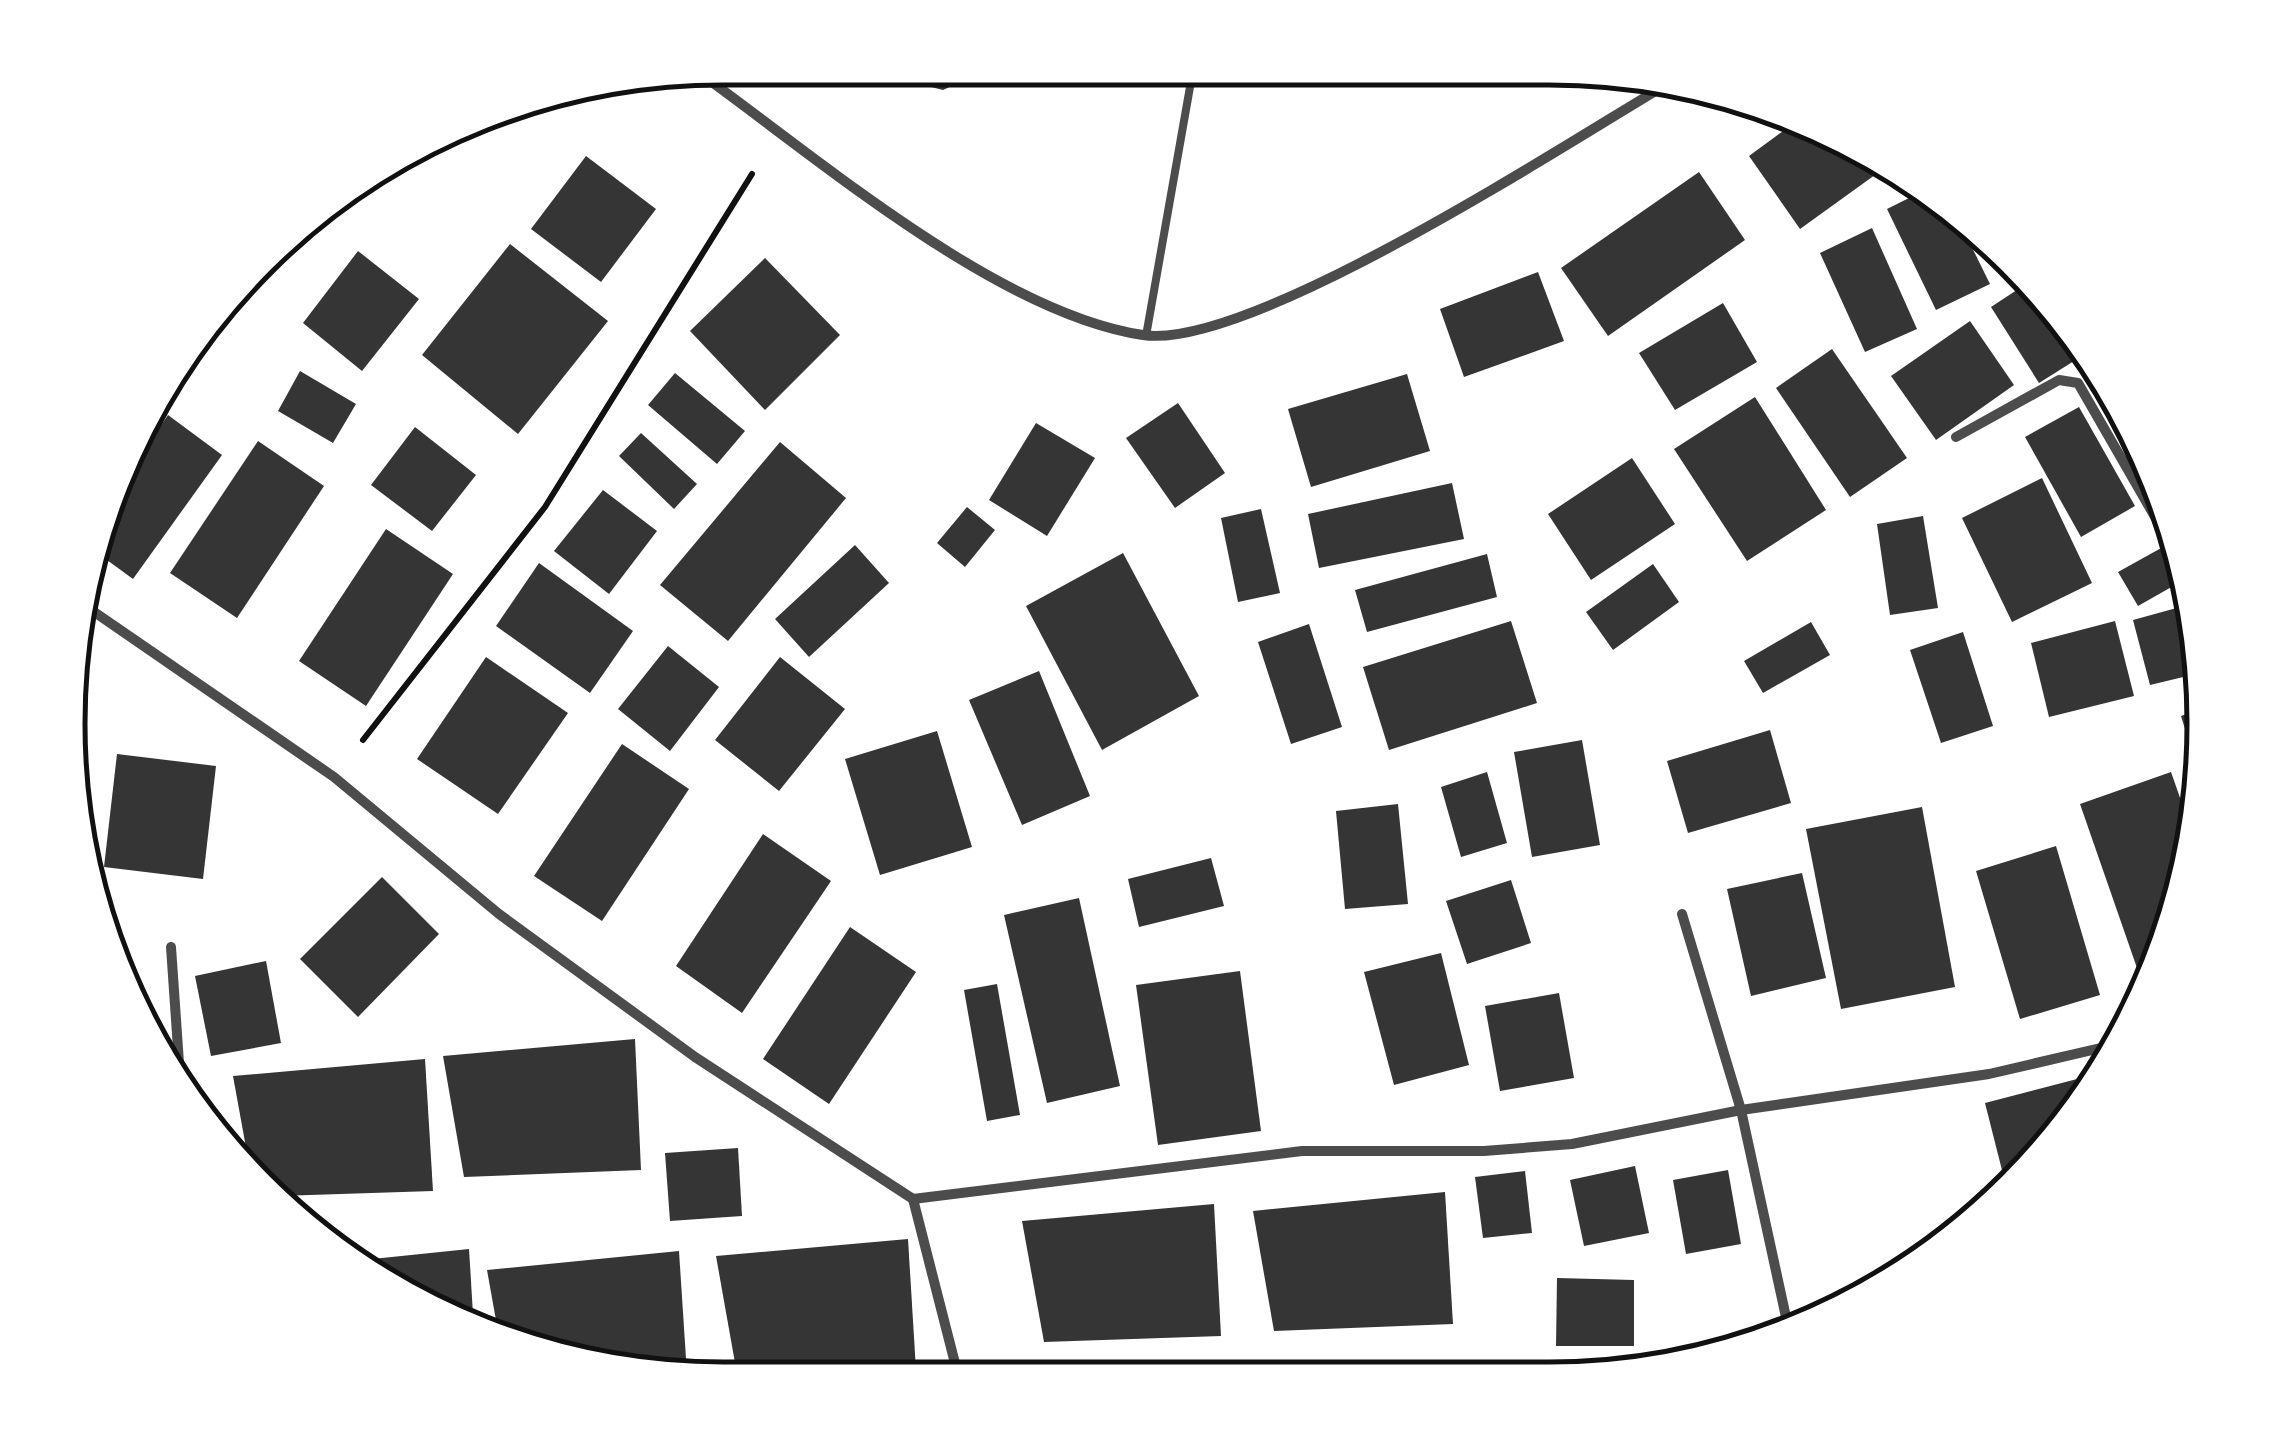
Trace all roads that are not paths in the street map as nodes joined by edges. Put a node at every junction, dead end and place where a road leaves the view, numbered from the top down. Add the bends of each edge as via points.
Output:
1 (716, 85) edge
2 (1190, 85) edge
3 (1650, 93) edge
4 (1146, 336) junction
5 (1956, 437) dead end
6 (2148, 505) edge
7 (95, 612) edge
8 (1682, 914) dead end
9 (170, 947) dead end
10 (2097, 1049) edge
11 (178, 1054) edge
12 (1741, 1110) junction
13 (913, 1199) junction
14 (1785, 1316) edge
15 (955, 1362) edge

1 - 4 street via 944,248 1048,308
2 - 4 lane
3 - 4 street via 1367,259 1220,325
5 - 6 street via 2059,380 2078,384
7 - 13 street via 334,777 500,914 695,1057
8 - 12 street
9 - 11 street
10 - 12 street via 1989,1074
12 - 13 street via 1572,1144 1302,1151
12 - 14 street
13 - 15 street

